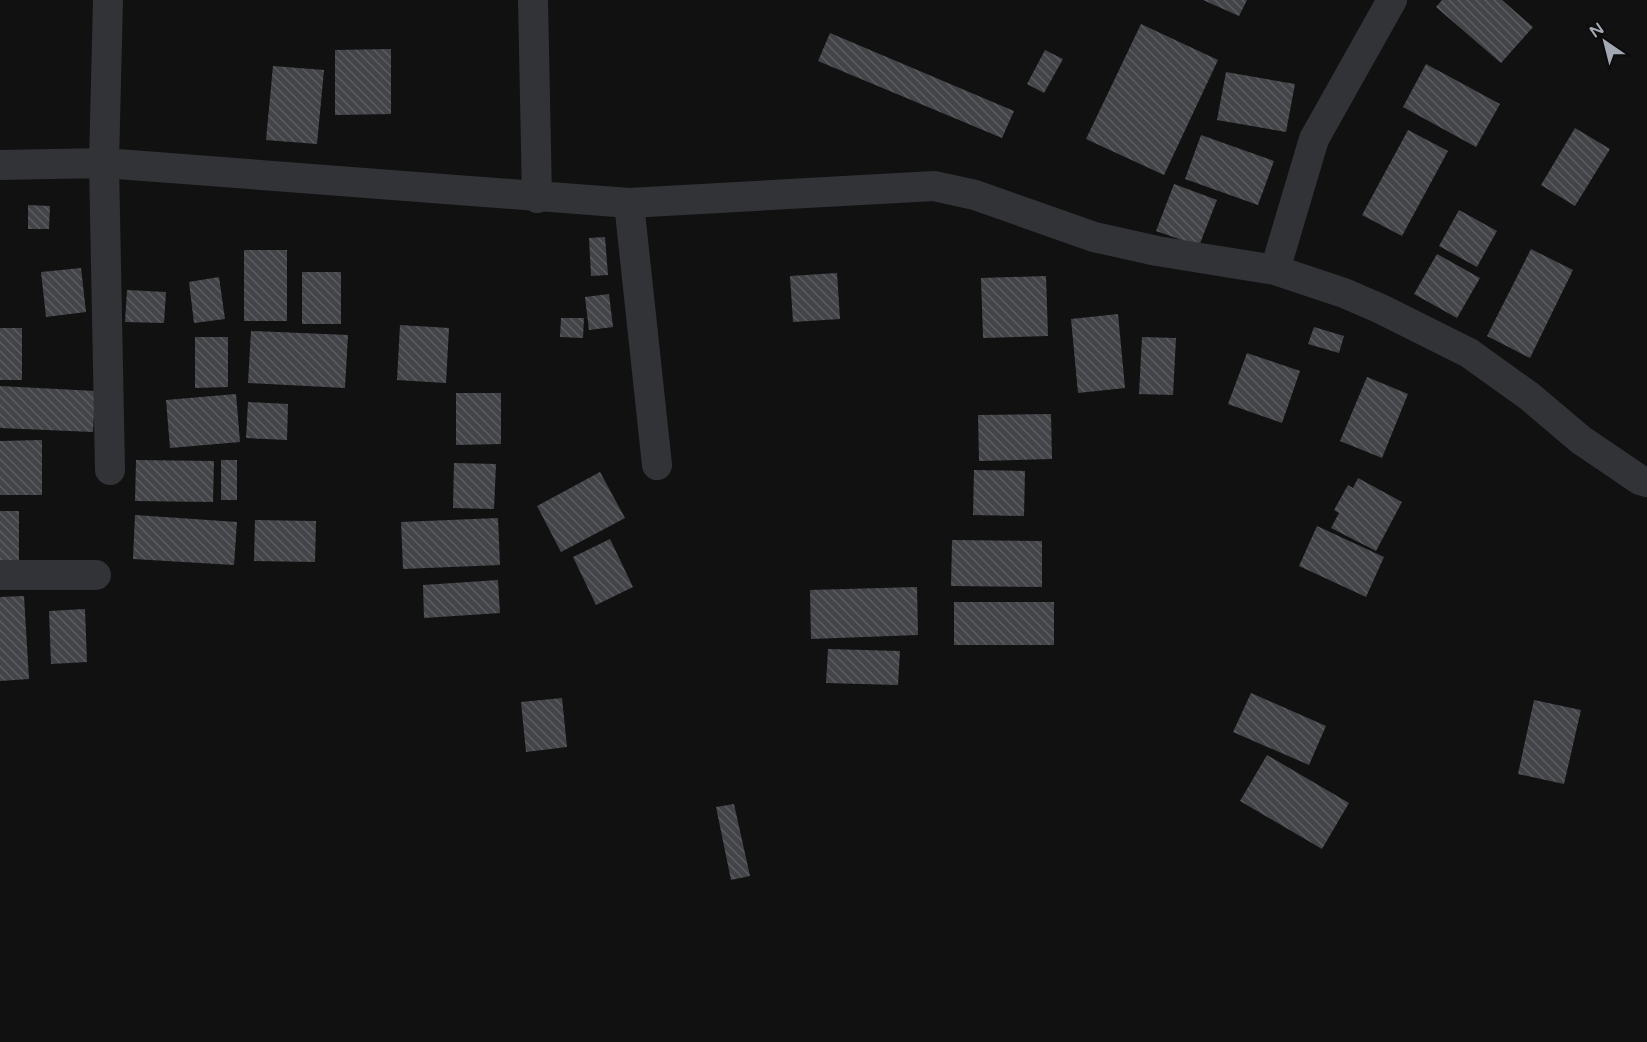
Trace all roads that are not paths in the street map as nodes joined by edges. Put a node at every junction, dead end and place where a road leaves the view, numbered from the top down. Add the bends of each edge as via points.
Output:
1 (108, 0) edge
2 (533, 0) edge
3 (1392, 0) edge
4 (104, 163) junction
5 (0, 165) edge
6 (537, 198) junction
7 (629, 203) junction
8 (1275, 270) junction
9 (657, 465) dead end
10 (110, 470) dead end
11 (1647, 483) edge
12 (0, 575) edge
13 (96, 575) dead end

1 - 4 street
2 - 6 street
3 - 8 street via 1314,139
4 - 5 street
4 - 6 street
4 - 10 street
6 - 7 street
7 - 8 street via 934,186 975,195 1094,237
7 - 9 street
8 - 11 street via 1344,293 1469,353 1581,440
12 - 13 street

